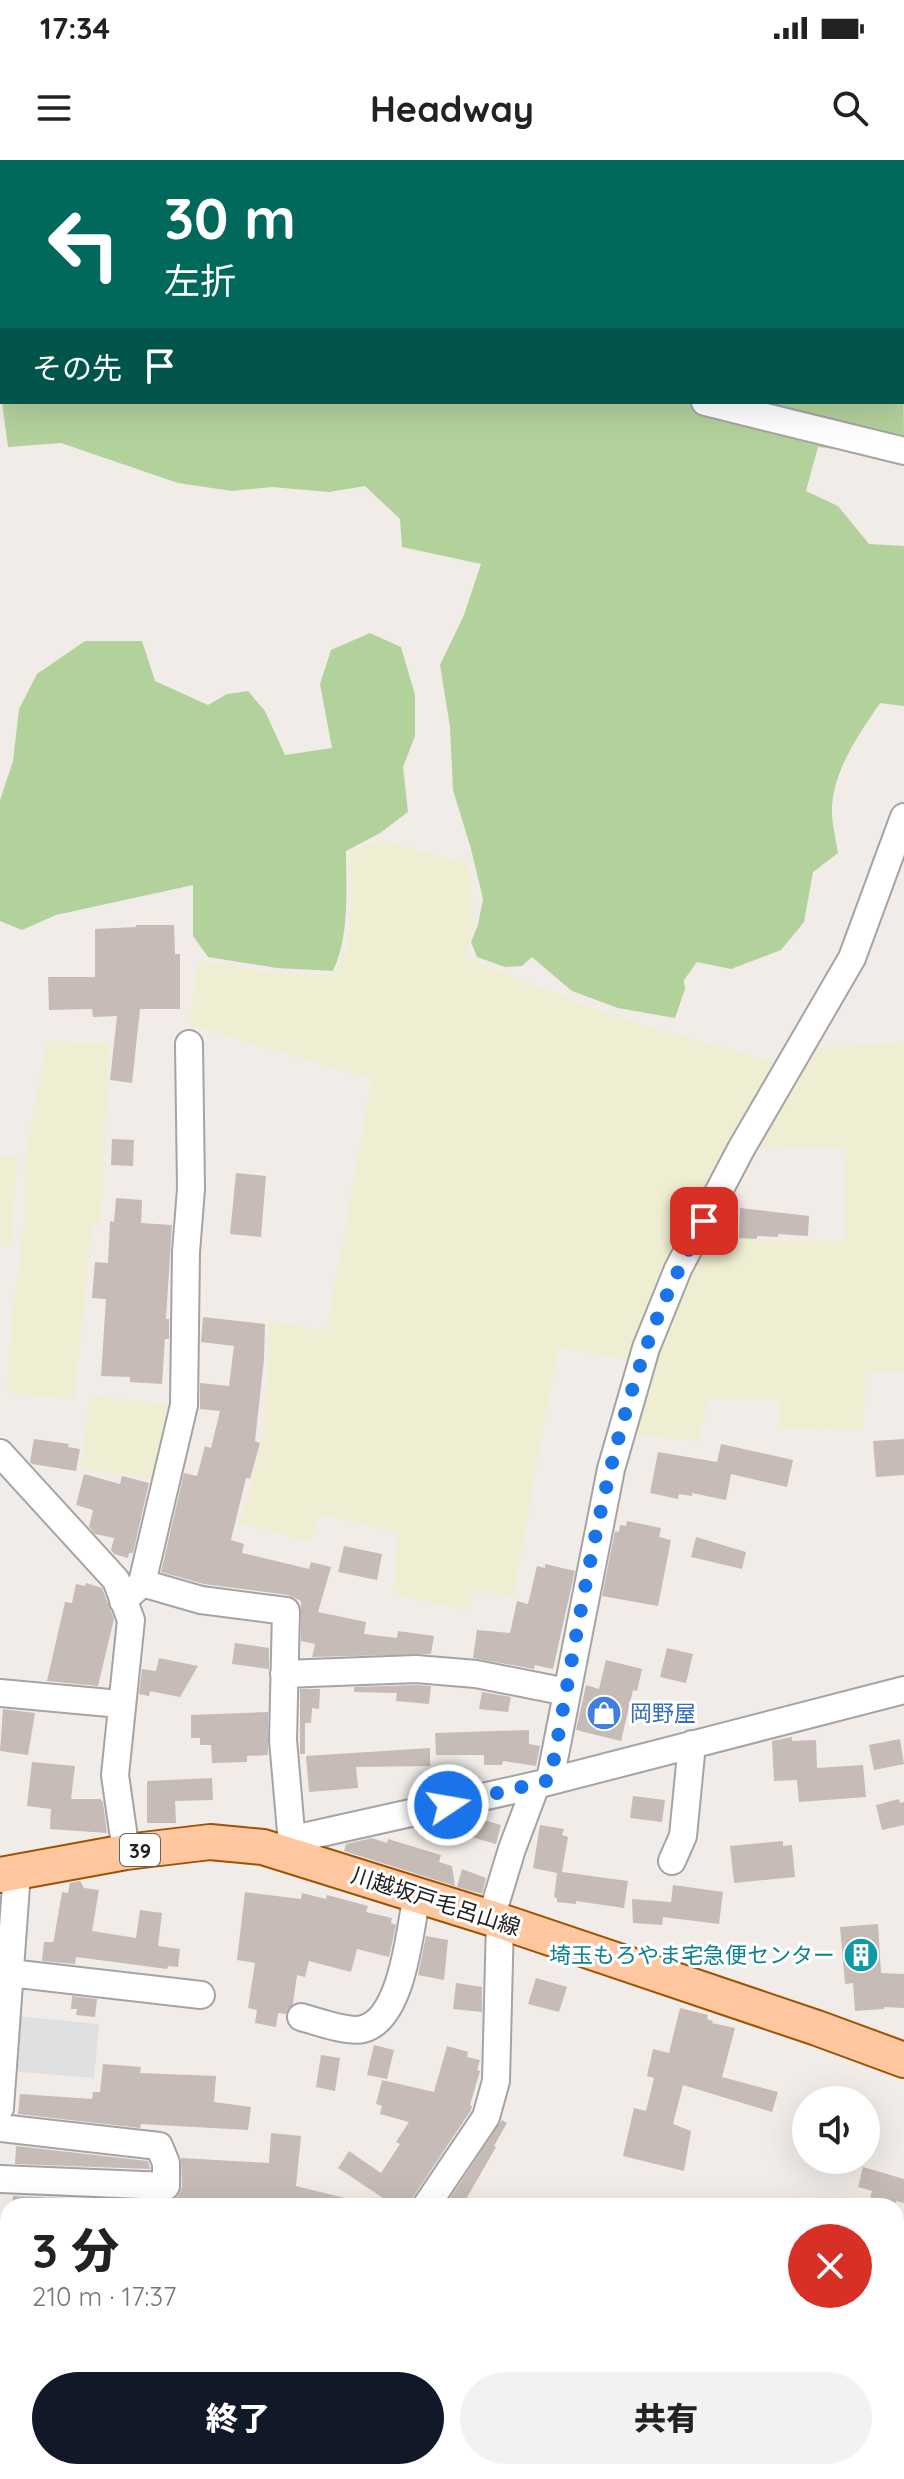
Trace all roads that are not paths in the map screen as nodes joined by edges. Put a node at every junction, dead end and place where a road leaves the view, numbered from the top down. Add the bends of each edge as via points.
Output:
1 (713, 404) edge
2 (904, 451) edge
3 (904, 817) edge
4 (189, 1044) dead end
5 (0, 1453) edge
6 (132, 1592) junction
7 (284, 1674) junction
8 (904, 1690) edge
9 (567, 1692) junction
10 (0, 1693) edge
11 (120, 1704) junction
12 (692, 1744) junction
13 (543, 1783) junction
14 (286, 1847) junction
15 (126, 1852) junction
16 (672, 1861) dead end
17 (9, 1874) edge
18 (417, 1894) junction
19 (496, 1920) junction
20 (10, 1973) junction
21 (201, 1995) dead end
22 (301, 2017) dead end
23 (904, 2060) edge
24 (0, 2108) edge
25 (0, 2128) edge
26 (0, 2179) edge
27 (431, 2198) edge

1 - 2 street
3 - 9 street via 852,958 741,1149 678,1269 646,1348 611,1469
4 - 6 street via 191,1189 184,1405
5 - 6 street
6 - 7 street via 286,1611
6 - 11 street
7 - 9 street via 416,1669 476,1674
7 - 14 street
8 - 12 street
9 - 13 street
10 - 11 street
11 - 15 street via 115,1775
12 - 13 street
12 - 16 street via 683,1836
13 - 14 street via 303,1837
13 - 19 street via 512,1849
14 - 15 main road, 川越坂戸毛呂山線 / 39 via 210,1842
14 - 18 main road, 川越坂戸毛呂山線 / 39
15 - 17 main road, 川越坂戸毛呂山線 / 39
17 - 20 street
18 - 19 main road, 川越坂戸毛呂山線 / 39
18 - 22 street via 396,1994 387,2013 365,2029 354,2030
19 - 23 main road, 川越坂戸毛呂山線 / 39
19 - 27 street via 496,2081 486,2117
20 - 21 street
20 - 24 street
25 - 26 street via 159,2146 166,2186

